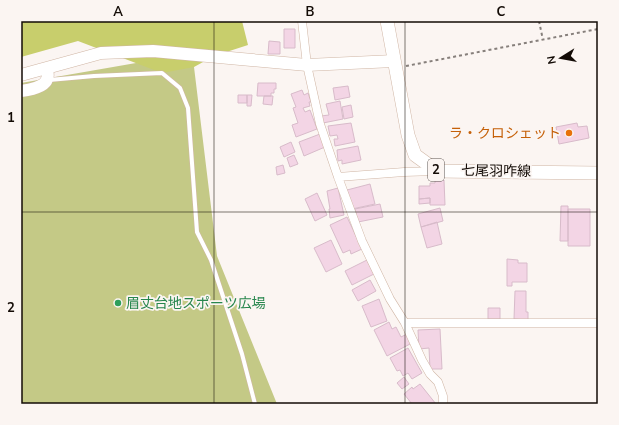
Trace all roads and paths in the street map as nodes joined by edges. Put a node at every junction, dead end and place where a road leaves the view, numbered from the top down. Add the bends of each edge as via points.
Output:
1 (302, 21) edge
2 (387, 21) edge
3 (539, 21) edge
4 (598, 29) edge
5 (543, 40) junction
6 (395, 64) junction
7 (307, 65) junction
8 (21, 75) edge
9 (47, 75) junction
10 (21, 91) edge
11 (437, 170) junction
12 (598, 173) edge
13 (338, 177) junction
14 (405, 323) junction
15 (598, 323) edge
16 (255, 404) edge
17 (443, 404) edge

1 - 7 street
2 - 6 main road, 2
3 - 5 path
4 - 5 path
5 - 6 path
6 - 7 street
6 - 11 main road, 2 via 408,135 415,155
7 - 9 street via 153,51 101,53
7 - 13 street via 320,124
8 - 9 street
9 - 10 street via 40,85
9 - 16 lane via 162,73 180,88 188,108 197,232 214,268
11 - 12 main road, 七尾羽咋線 / 2
11 - 13 street
13 - 14 street via 362,242
14 - 15 street
14 - 17 street via 422,360 438,382

